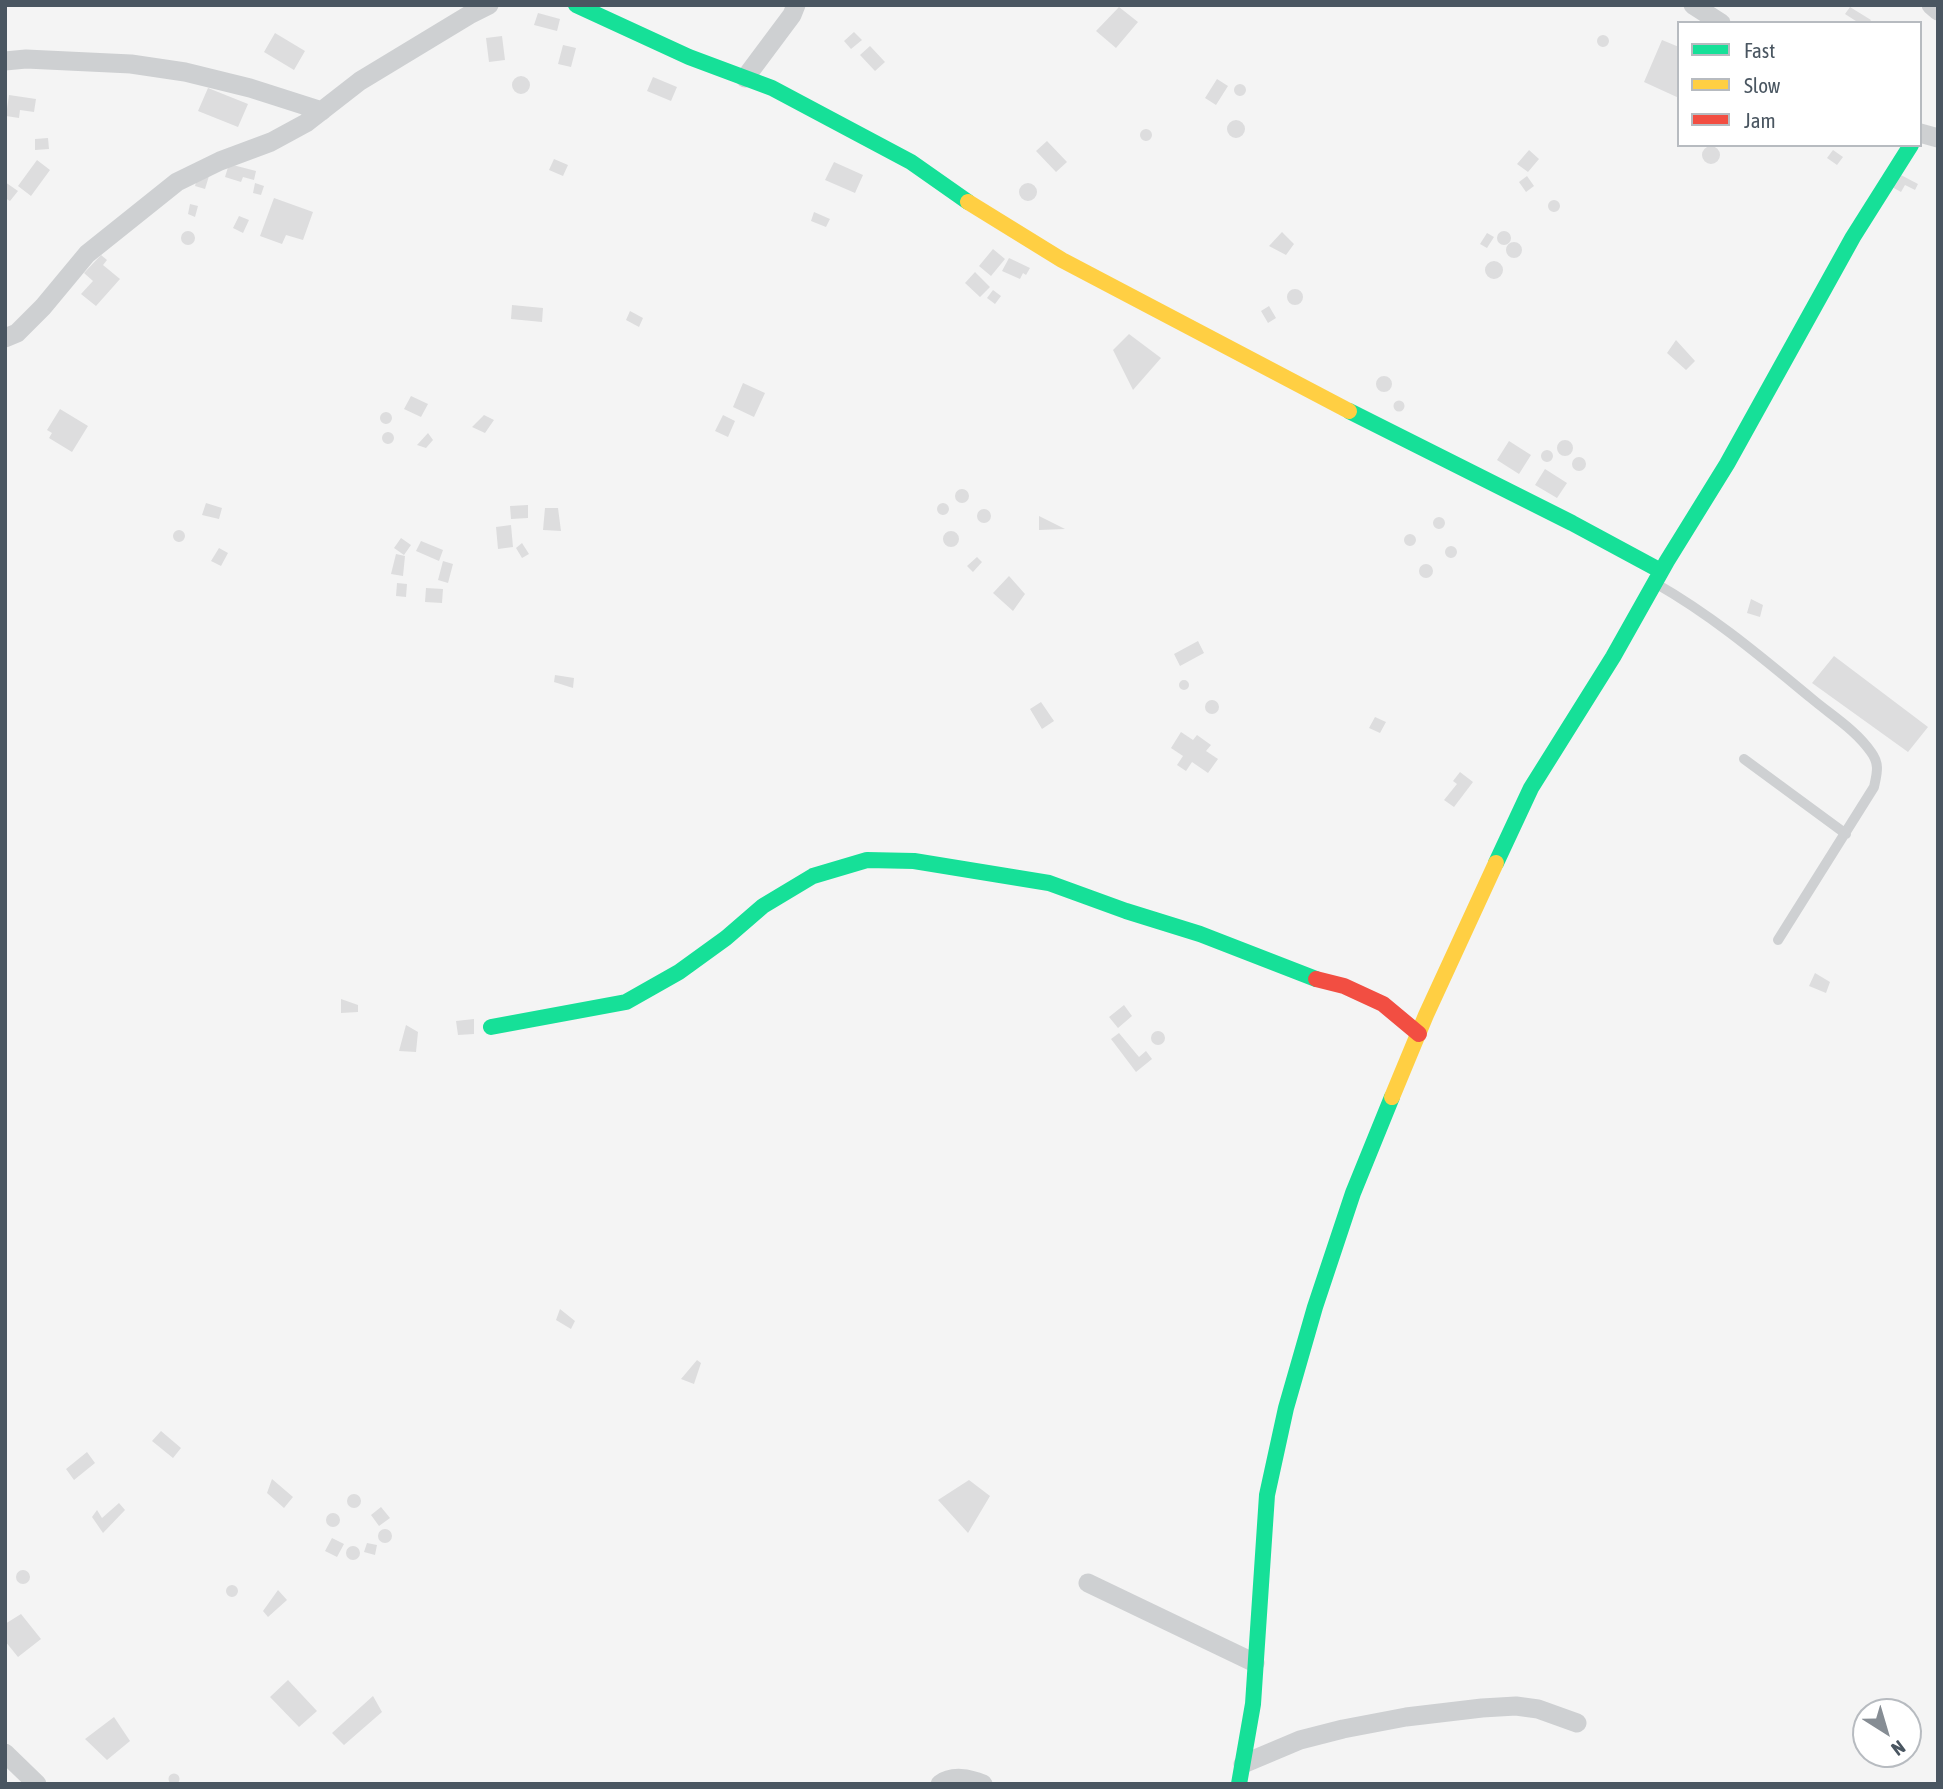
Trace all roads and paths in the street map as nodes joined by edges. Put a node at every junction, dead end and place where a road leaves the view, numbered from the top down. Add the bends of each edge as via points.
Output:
1 (489, 5) edge
2 (576, 5) edge
3 (796, 5) edge
4 (1693, 5) edge
5 (1931, 5) edge
6 (1938, 12) edge
7 (1718, 21) edge
8 (5, 61) edge
9 (745, 78) junction
10 (321, 111) junction
11 (1910, 147) edge
12 (5, 338) edge
13 (1658, 577) junction
14 (1744, 759) dead end
15 (1846, 834) junction
16 (1778, 940) dead end
17 (491, 1027) dead end
18 (1419, 1034) junction
19 (1088, 1583) dead end
20 (1255, 1663) junction
21 (1577, 1723) dead end
22 (5, 1753) edge
23 (1243, 1763) junction
24 (37, 1784) edge
25 (940, 1784) edge
26 (983, 1784) edge
27 (1239, 1784) edge

1 - 10 street via 360,81
2 - 9 street
3 - 9 street
4 - 7 street
5 - 6 street
8 - 10 street via 131,64 185,72
9 - 13 street via 911,162 1062,260 1572,523
10 - 12 street via 271,142 177,182 88,254 43,307 17,333
11 - 13 street
13 - 15 lane via 1759,653 1871,752 1879,767 1874,787
13 - 18 street via 1531,788
14 - 15 lane
15 - 16 lane
17 - 18 street via 625,1002 679,972 763,906 813,876 867,860 914,861 1049,883 1344,986 1383,1004
18 - 20 street via 1353,1193 1286,1408 1267,1495
19 - 20 street
20 - 23 street
21 - 23 street via 1516,1706 1406,1717 1300,1741
22 - 24 street
23 - 27 street
25 - 26 street via 947,1779 972,1779

